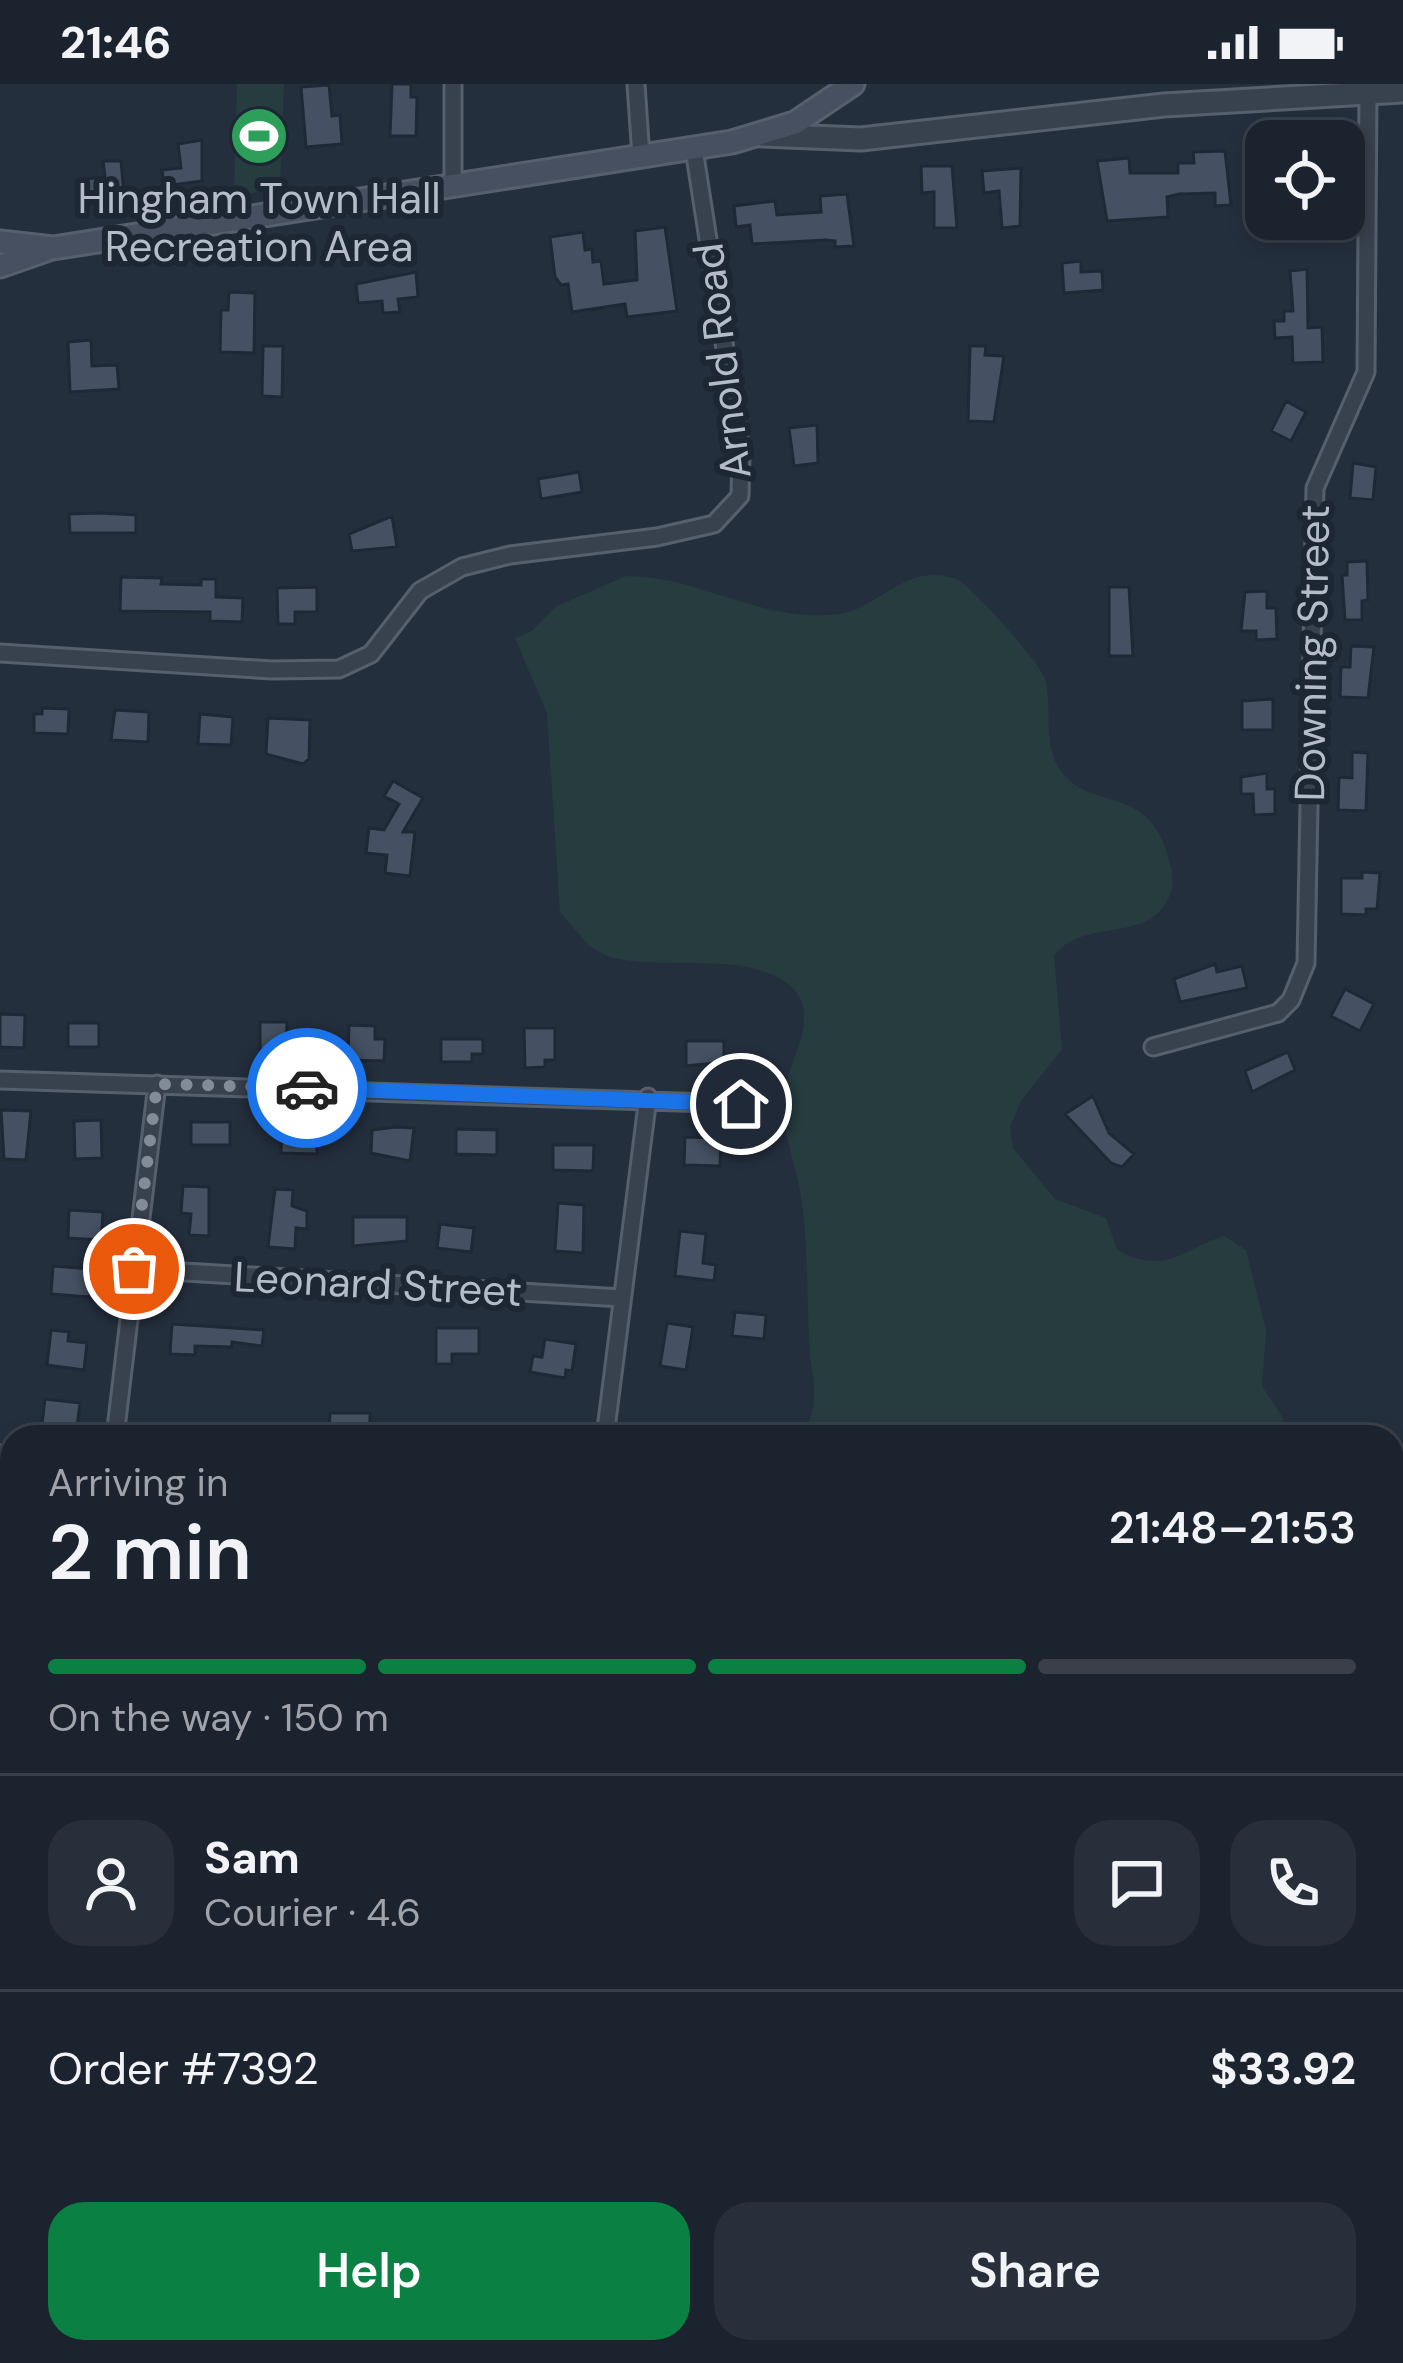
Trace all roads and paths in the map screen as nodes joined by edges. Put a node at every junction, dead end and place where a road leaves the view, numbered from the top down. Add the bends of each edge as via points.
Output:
1 (453, 84) edge
2 (637, 84) edge
3 (853, 84) edge
4 (1403, 91) edge
5 (1227, 92) edge
6 (1368, 94) junction
7 (762, 135) junction
8 (694, 148) junction
9 (641, 157) junction
10 (453, 186) junction
11 (0, 242) edge
12 (53, 248) junction
13 (0, 266) edge
14 (0, 652) edge
15 (1153, 1047) dead end
16 (0, 1080) edge
17 (157, 1084) junction
18 (648, 1097) junction
19 (741, 1104) dead end
20 (134, 1269) junction
21 (622, 1298) junction
22 (116, 1425) edge
23 (606, 1425) edge

1 - 10 street
2 - 9 street
3 - 7 main road
4 - 6 street
5 - 6 street
5 - 7 street via 862,139
6 - 15 street, Downing Street via 1366,371 1315,488 1306,963 1278,1013
7 - 8 main road
8 - 9 main road
8 - 14 street, Arnold Road via 741,452 740,496 726,515 686,532 462,567 420,591 371,654 339,669
9 - 10 main road
10 - 12 main road
11 - 12 main road
12 - 13 main road
16 - 17 street
17 - 18 street
17 - 20 street
18 - 19 street
18 - 21 street
20 - 21 street, Leonard Street
20 - 22 street
21 - 23 street

